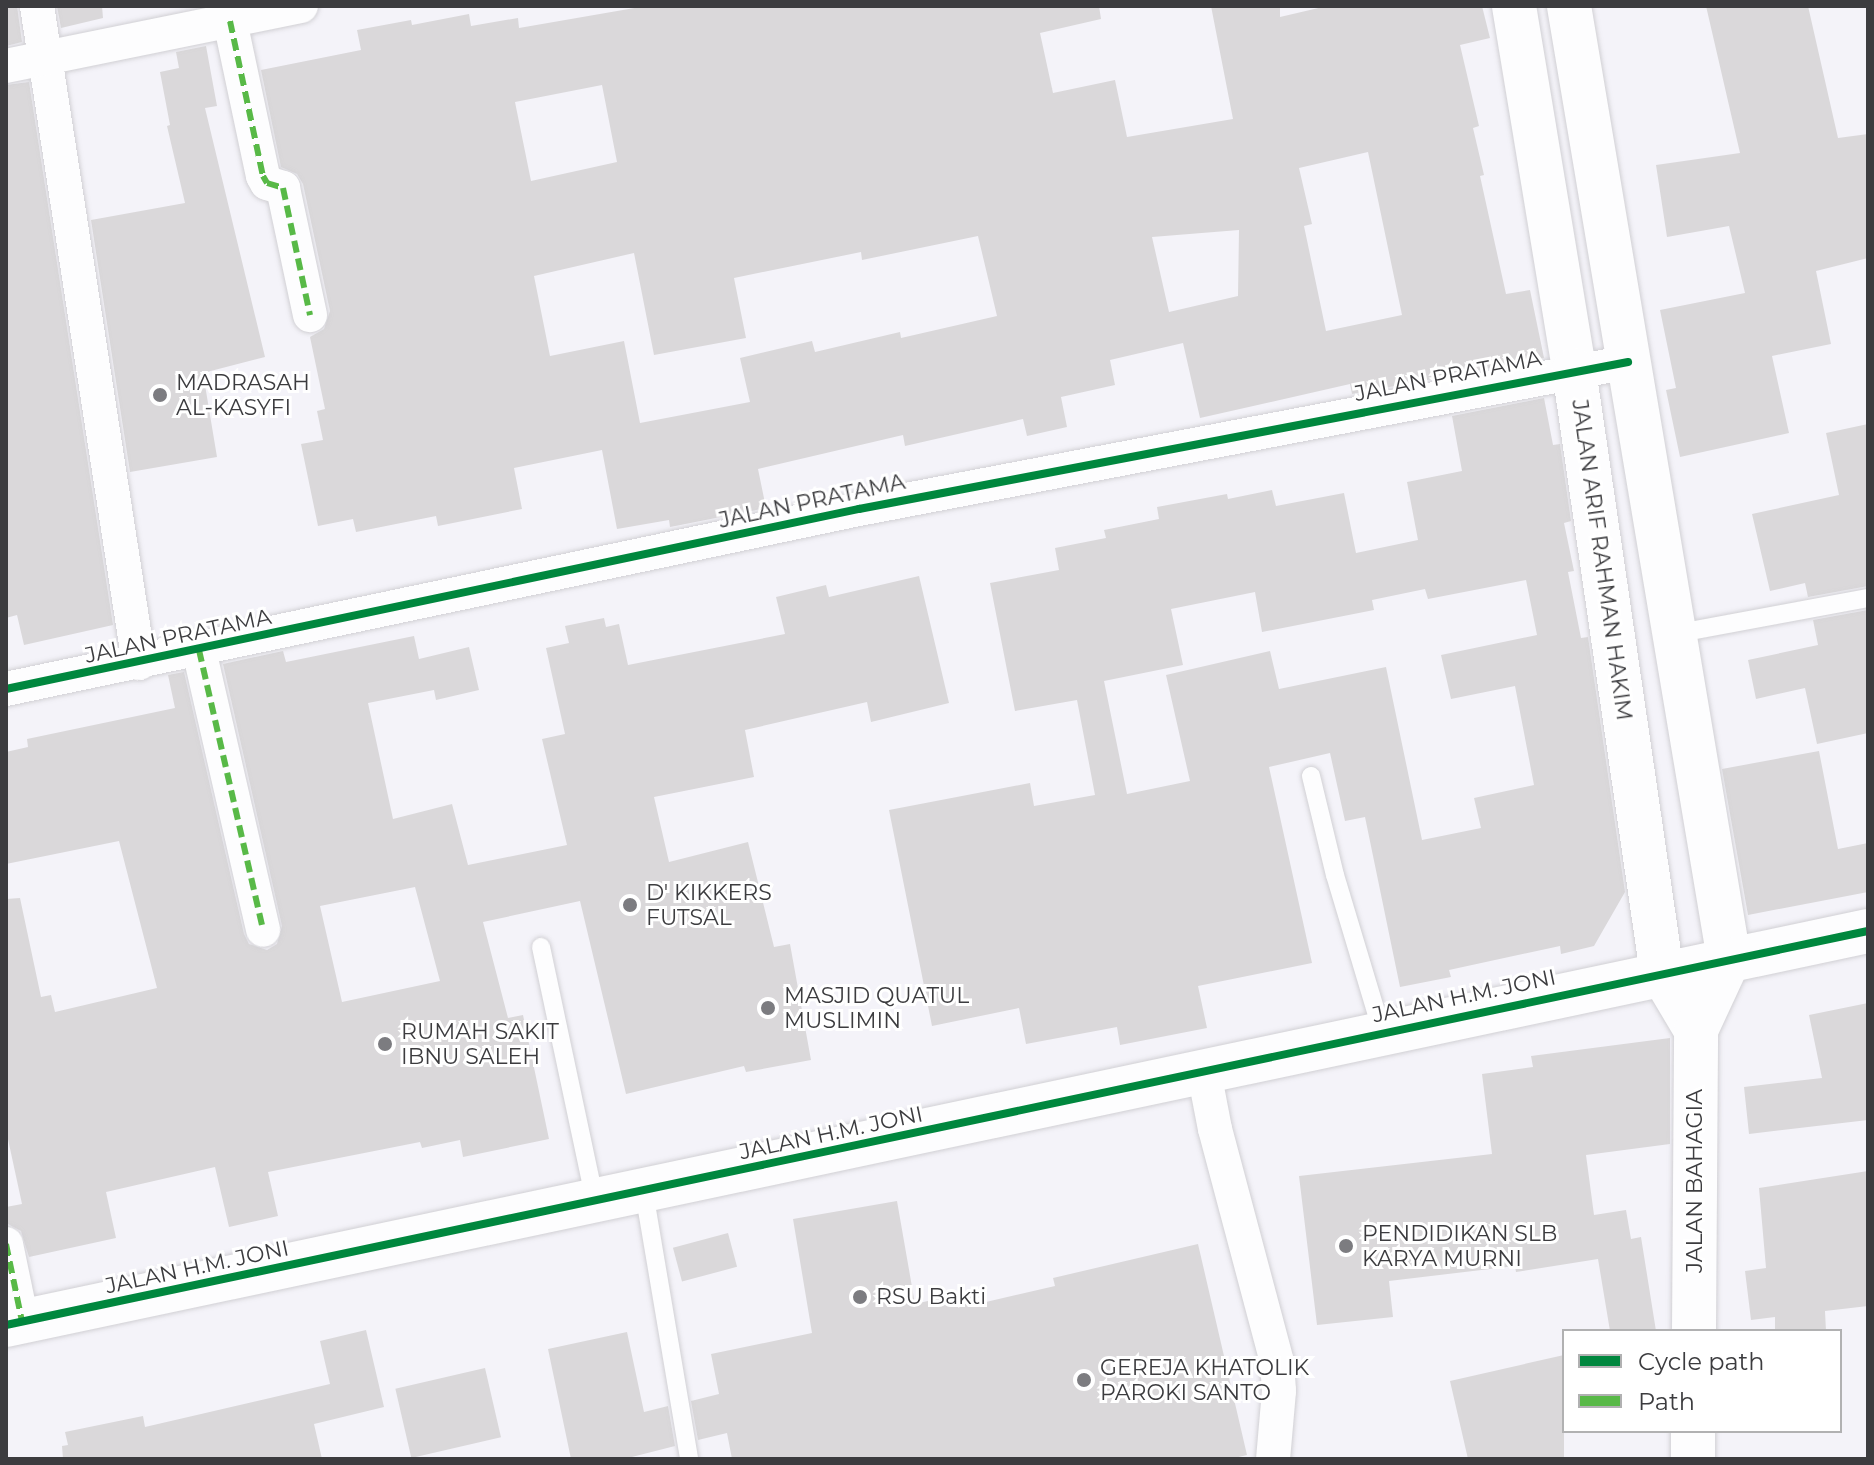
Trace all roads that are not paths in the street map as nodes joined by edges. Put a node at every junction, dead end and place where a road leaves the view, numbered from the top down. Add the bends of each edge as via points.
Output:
1 (37, 6) edge
2 (301, 6) edge
3 (1514, 6) edge
4 (1569, 6) edge
5 (230, 21) junction
6 (46, 59) junction
7 (6, 66) edge
8 (310, 315) dead end
9 (1628, 362) junction
10 (1574, 370) junction
11 (1868, 598) edge
12 (1674, 634) junction
13 (199, 650) junction
14 (139, 663) junction
15 (6, 689) edge
16 (1311, 776) dead end
17 (263, 930) dead end
18 (1868, 931) edge
19 (541, 947) dead end
20 (1729, 959) junction
21 (1662, 973) junction
22 (1696, 1030) junction
23 (1382, 1032) junction
24 (1204, 1072) junction
25 (644, 1192) junction
26 (595, 1202) junction
27 (6, 1244) edge
28 (14, 1323) edge
29 (1694, 1329) edge
30 (1693, 1433) edge
31 (689, 1459) edge
32 (1273, 1459) edge
33 (1693, 1459) edge

1 - 6 street
2 - 5 street
3 - 10 main road, JALAN ARIF RAHMAN HAKIM
4 - 9 main road
5 - 6 street
5 - 8 street via 263,176 283,188
6 - 7 street
6 - 14 street
9 - 10 street, JALAN PRATAMA
9 - 12 main road
10 - 13 street, JALAN PRATAMA via 859,509
10 - 21 main road, JALAN ARIF RAHMAN HAKIM
11 - 12 lane
12 - 20 main road
13 - 14 street, JALAN PRATAMA
13 - 17 street
14 - 15 street, JALAN PRATAMA
16 - 23 lane
18 - 20 main road, JALAN H.M. JONI
19 - 26 lane
20 - 21 main road, JALAN H.M. JONI
20 - 22 main road, JALAN BAHAGIA
21 - 22 main road
21 - 23 main road, JALAN H.M. JONI
22 - 29 main road, JALAN BAHAGIA
23 - 24 main road, JALAN H.M. JONI
24 - 25 main road, JALAN H.M. JONI
24 - 32 street via 1277,1362
25 - 26 main road, JALAN H.M. JONI
25 - 31 lane
26 - 28 main road, JALAN H.M. JONI
27 - 28 street
30 - 33 main road

